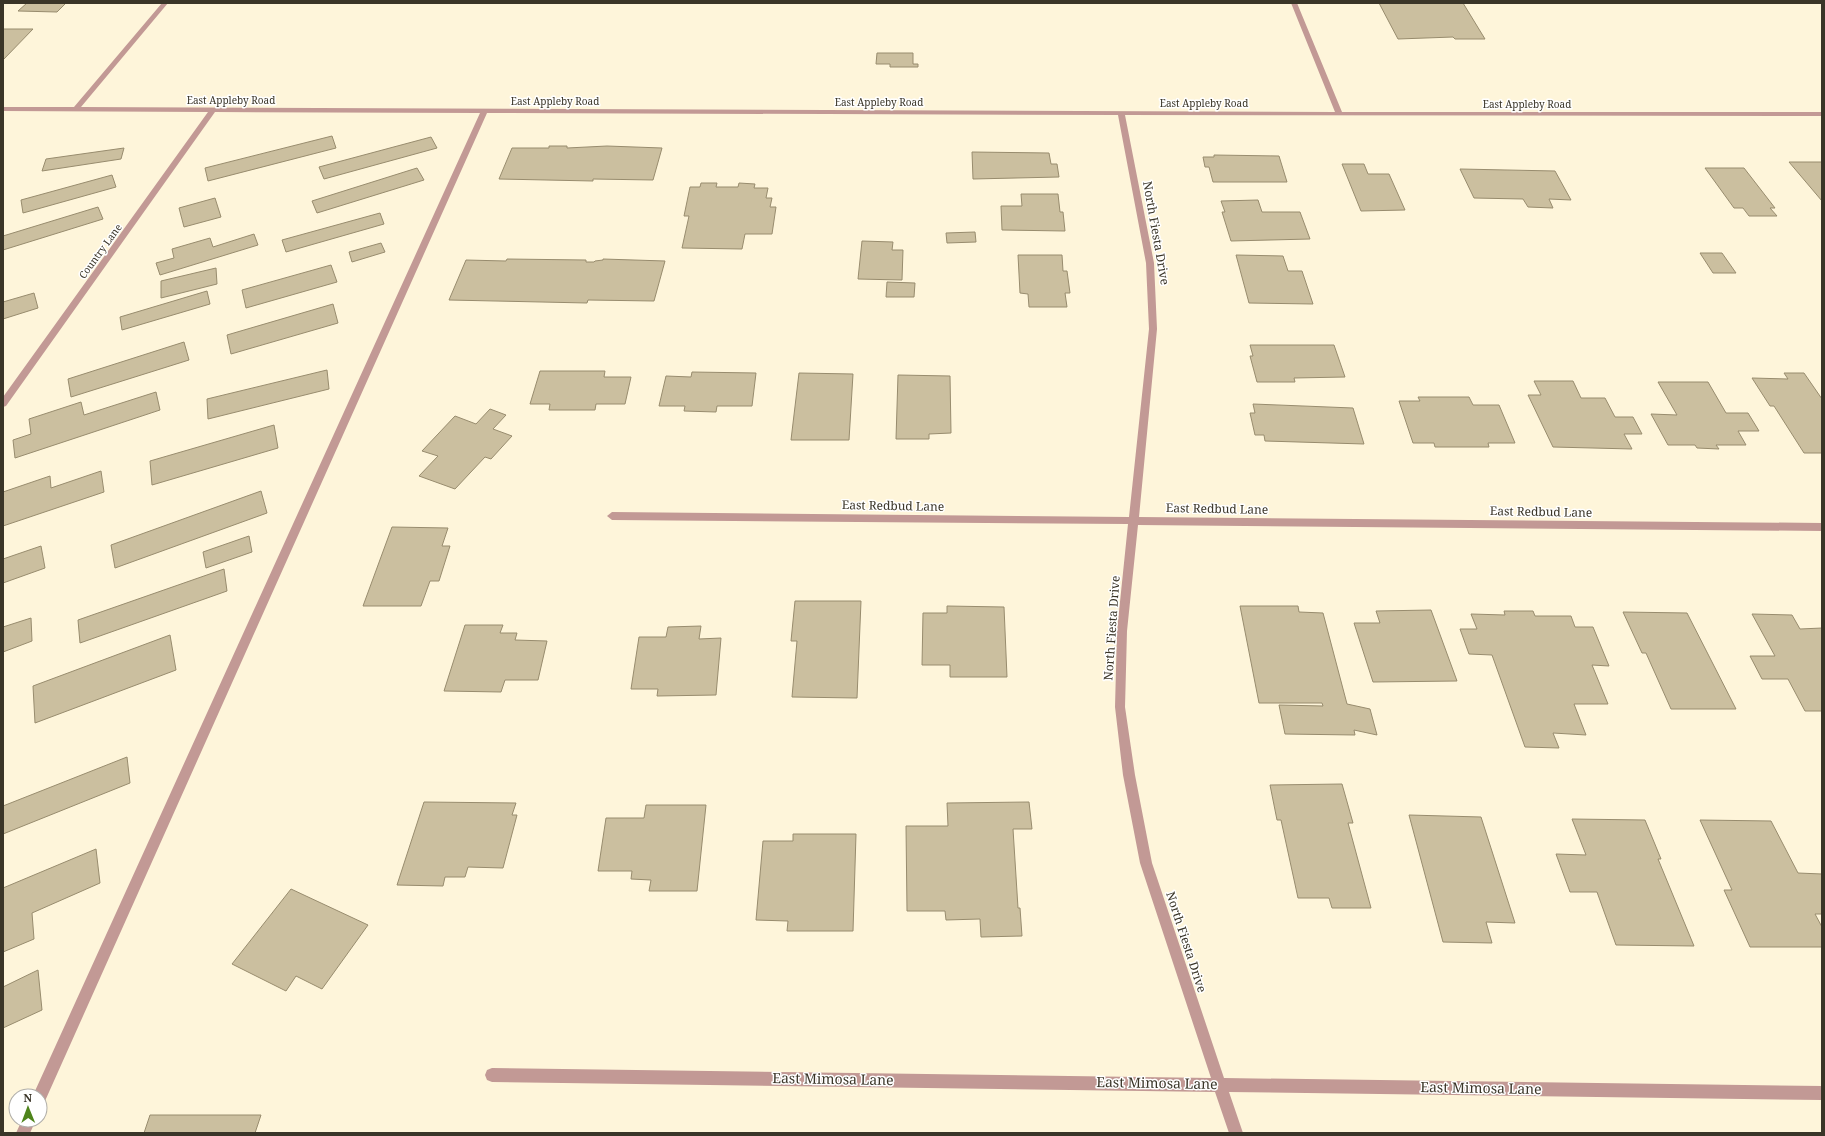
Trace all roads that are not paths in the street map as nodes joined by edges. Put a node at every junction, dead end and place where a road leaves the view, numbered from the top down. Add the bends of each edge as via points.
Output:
1 (165, 3) edge
2 (1294, 3) edge
3 (3, 109) edge
4 (76, 109) junction
5 (213, 110) junction
6 (484, 111) junction
7 (1121, 113) junction
8 (1339, 114) junction
9 (1822, 114) edge
10 (3, 404) edge
11 (612, 516) dead end
12 (1134, 521) junction
13 (1822, 527) edge
14 (492, 1075) dead end
15 (1220, 1084) junction
16 (44, 1088) edge
17 (1822, 1093) edge
18 (1236, 1133) edge

1 - 4 street
2 - 8 street
3 - 4 street, East Appleby Road
4 - 5 street, East Appleby Road
5 - 6 street, East Appleby Road
5 - 10 street, Country Lane
6 - 7 street, East Appleby Road
6 - 16 street
7 - 8 street, East Appleby Road
7 - 12 street, North Fiesta Drive via 1150,263 1153,295 1154,329
8 - 9 street, East Appleby Road
11 - 12 street, East Redbud Lane
12 - 13 street, East Redbud Lane
12 - 15 street, North Fiesta Drive via 1122,631 1120,707 1130,775 1146,863
14 - 15 street, East Mimosa Lane
15 - 17 street, East Mimosa Lane
15 - 18 street, North Fiesta Drive

